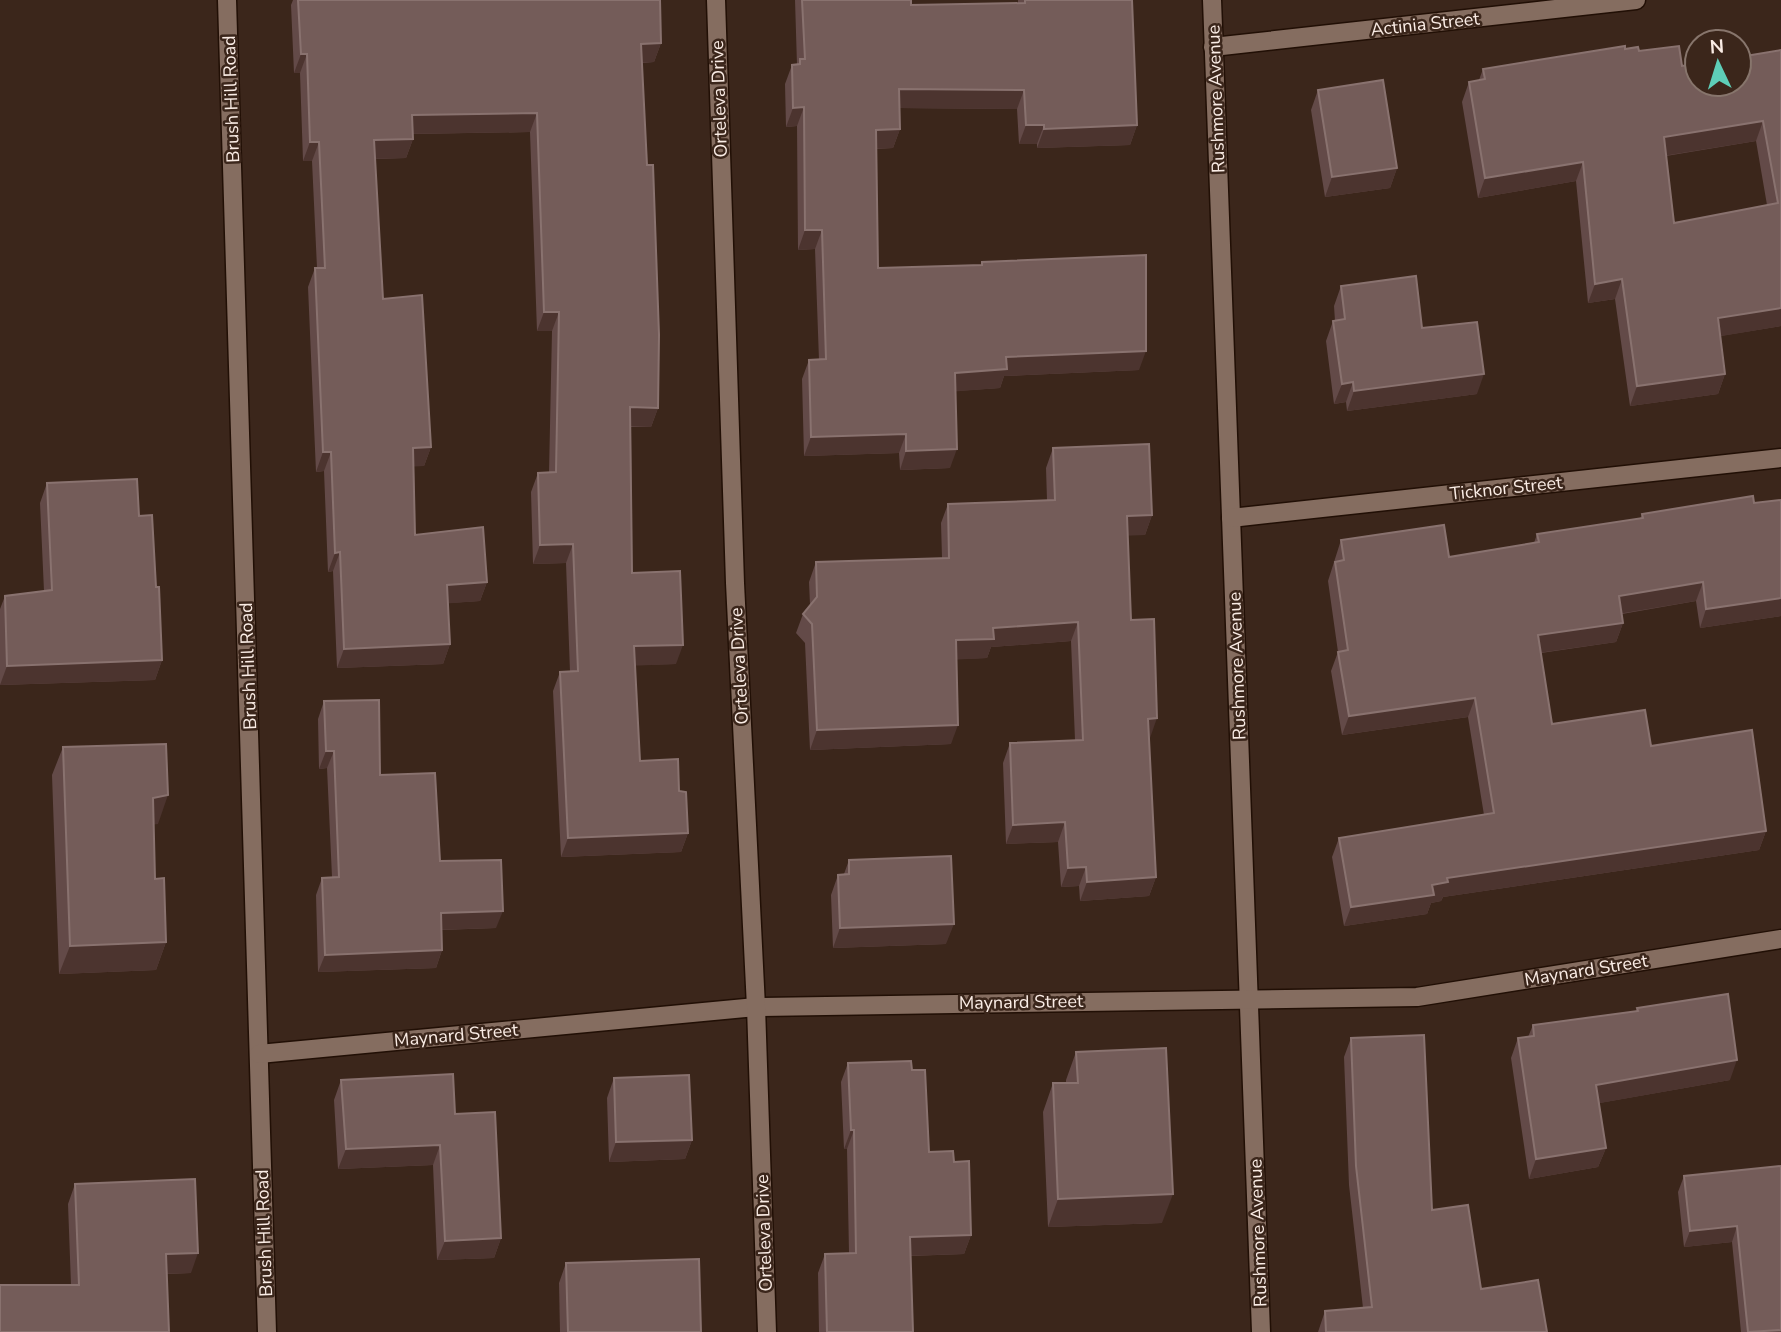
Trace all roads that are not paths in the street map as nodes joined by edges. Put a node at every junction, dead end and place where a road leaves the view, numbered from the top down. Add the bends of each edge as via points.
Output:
1 (227, 0) edge
2 (716, 0) edge
3 (1212, 0) edge
4 (1636, 0) edge
5 (1213, 47) junction
6 (1781, 458) edge
7 (1231, 518) junction
8 (1781, 939) edge
9 (1250, 998) junction
10 (756, 1007) junction
11 (259, 1054) junction
12 (267, 1332) edge
13 (767, 1332) edge
14 (1261, 1332) edge

1 - 11 street, Brush Hill Road
2 - 10 street, Orteleva Drive via 735,583
3 - 5 street, Rushmore Avenue
4 - 5 street, Actinia Street
5 - 7 street, Rushmore Avenue
6 - 7 street, Ticknor Street
7 - 9 street, Rushmore Avenue
8 - 9 street, Maynard Street via 1417,997
9 - 10 street, Maynard Street
9 - 14 street, Rushmore Avenue
10 - 11 street, Maynard Street
10 - 13 street, Orteleva Drive
11 - 12 street, Brush Hill Road

